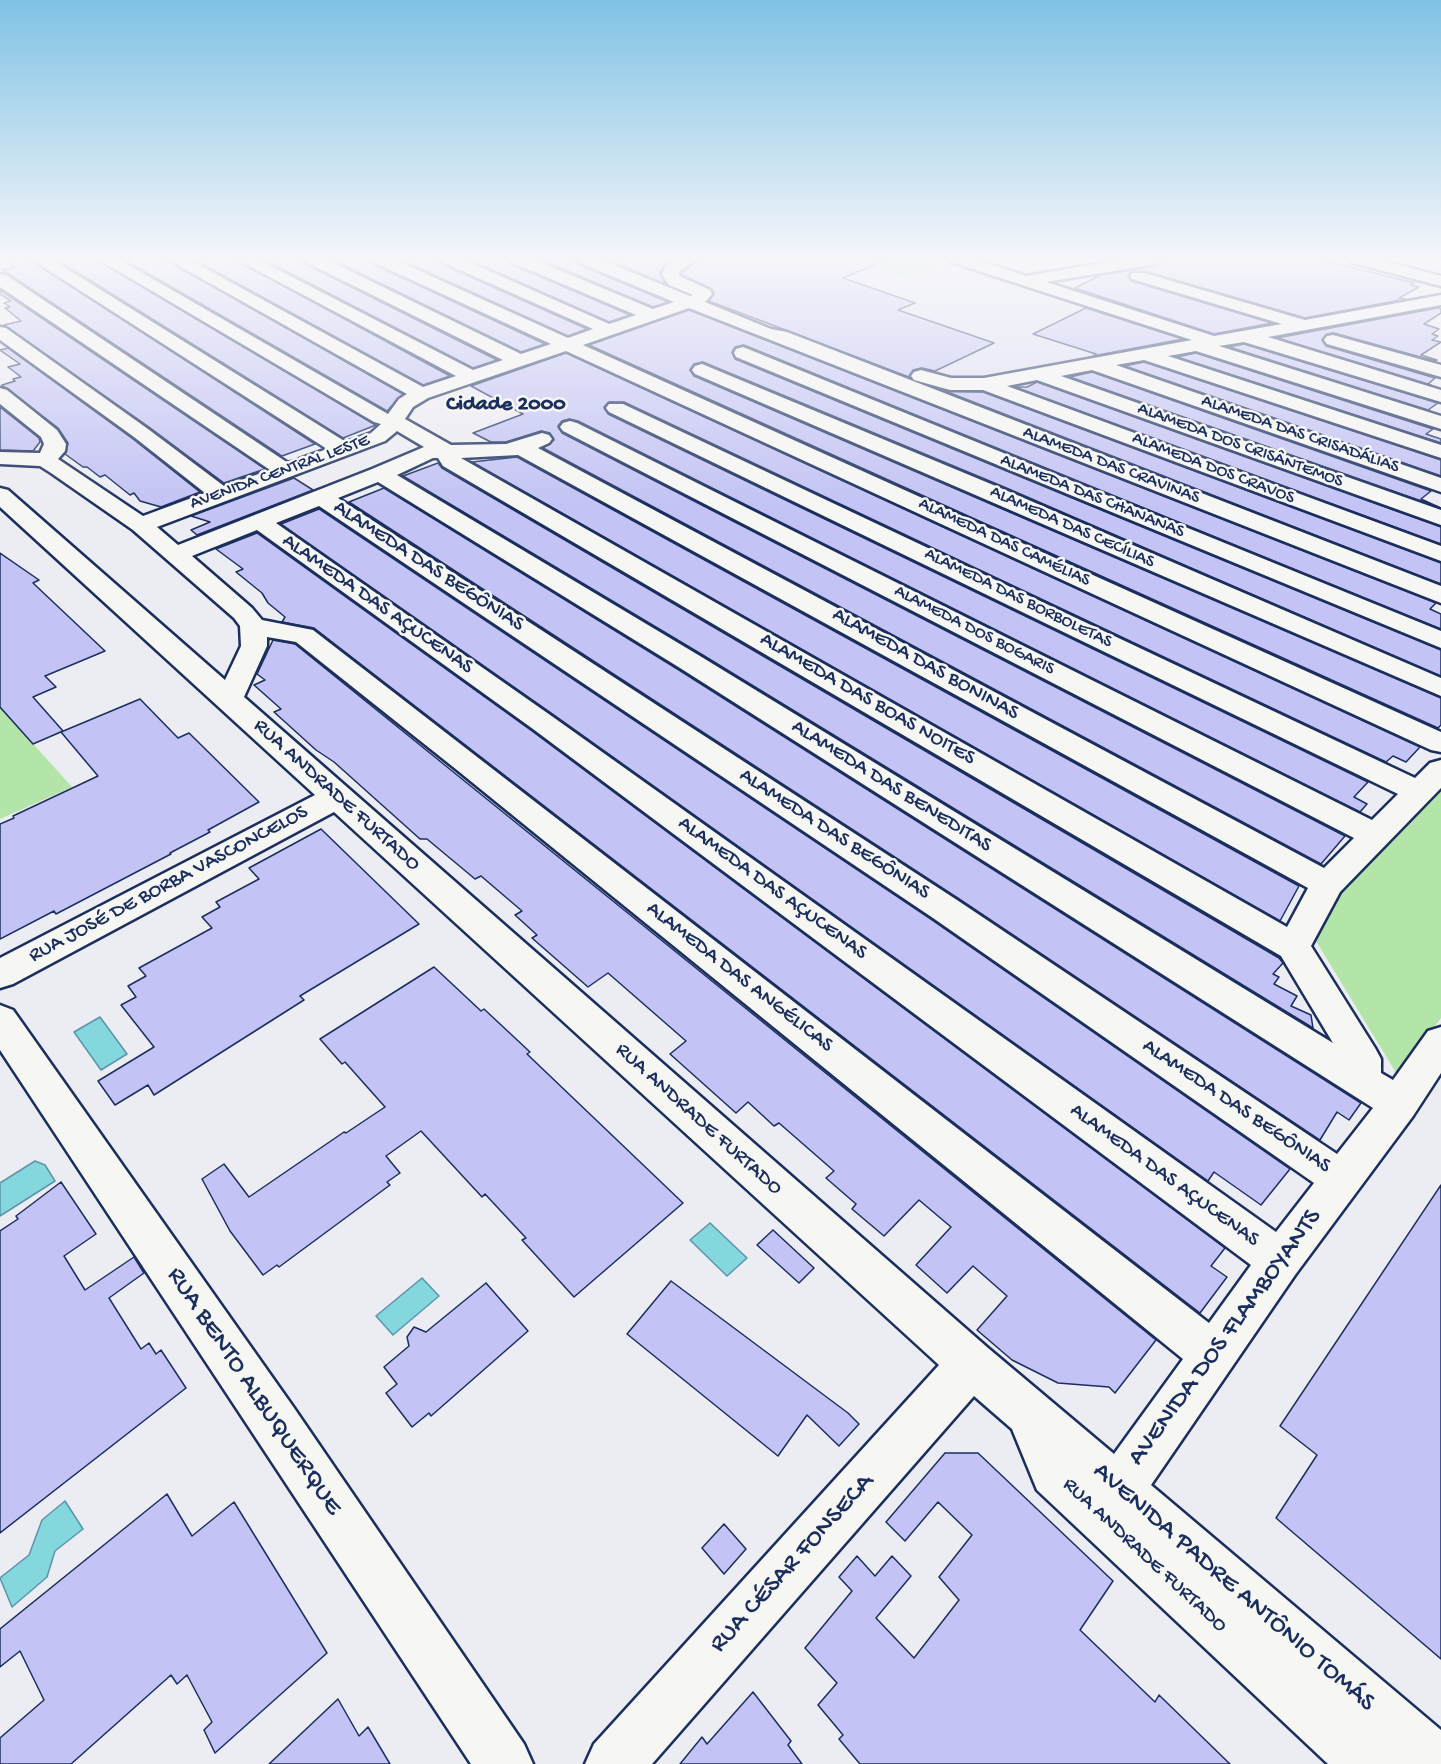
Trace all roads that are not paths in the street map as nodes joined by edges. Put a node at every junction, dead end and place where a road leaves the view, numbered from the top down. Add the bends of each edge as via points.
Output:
1 (13, 341) edge
2 (93, 341) edge
3 (170, 341) edge
4 (248, 341) edge
5 (325, 341) edge
6 (404, 341) edge
7 (481, 341) edge
8 (560, 341) edge
9 (574, 341) edge
10 (770, 341) edge
11 (810, 341) edge
12 (814, 341) edge
13 (1207, 341) edge
14 (1261, 341) edge
15 (1347, 341) edge
16 (1202, 342) junction
17 (566, 344) junction
18 (743, 353) junction
19 (1143, 353) junction
20 (519, 360) junction
21 (1091, 363) junction
22 (702, 370) junction
23 (1441, 371) edge
24 (1038, 374) junction
25 (471, 376) junction
26 (984, 384) junction
27 (661, 388) junction
28 (0, 394) edge
29 (421, 394) junction
30 (1441, 396) edge
31 (616, 408) junction
32 (394, 422) junction
33 (1441, 423) edge
34 (570, 427) junction
35 (521, 448) junction
36 (344, 450) junction
37 (444, 450) junction
38 (1441, 452) edge
39 (0, 458) edge
40 (45, 460) junction
41 (286, 471) junction
42 (380, 474) junction
43 (1441, 485) edge
44 (221, 495) junction
45 (322, 498) junction
46 (7, 511) edge
47 (1441, 518) edge
48 (260, 522) junction
49 (141, 525) junction
50 (176, 554) junction
51 (1441, 554) edge
52 (1441, 595) edge
53 (253, 626) junction
54 (1441, 640) edge
55 (1441, 688) edge
56 (229, 700) junction
57 (1441, 743) edge
58 (1430, 781) edge
59 (337, 797) junction
60 (1376, 836) junction
61 (1327, 884) junction
62 (1293, 947) junction
63 (0, 974) edge
64 (0, 1020) edge
65 (1441, 1042) edge
66 (1360, 1080) junction
67 (1398, 1104) junction
68 (1341, 1179) junction
69 (1280, 1261) junction
70 (1214, 1355) junction
71 (972, 1364) junction
72 (1028, 1412) junction
73 (1118, 1489) junction
74 (504, 1764) edge
75 (614, 1764) edge
76 (1371, 1764) edge
77 (1437, 1764) edge

1 - 44 street via 141,432
2 - 41 street
3 - 36 street
4 - 32 street, ALAMEDA DAS BOAS NOITES
5 - 29 street
6 - 25 street
7 - 20 street
8 - 17 street, ALAMEDA DAS CAMÉLIAS
9 - 17 street, AVENIDA CENTRAL LESTE
10 - 18 street
11 - 52 street, ALAMEDA DAS CRAVINAS
12 - 26 street via 932,380
13 - 16 street
14 - 30 street
15 - 23 street
16 - 19 street
16 - 33 street
17 - 20 street, AVENIDA CENTRAL LESTE
17 - 27 street, ALAMEDA DAS CAMÉLIAS
18 - 22 street
18 - 54 street, ALAMEDA DAS CHANANAS
19 - 21 street
19 - 38 street
20 - 25 street, AVENIDA CENTRAL LESTE
21 - 24 street
21 - 43 street, ALAMEDA DAS CRISADÁLIAS
22 - 27 street
22 - 55 street, ALAMEDA DAS CECÍLIAS
24 - 26 street
24 - 47 street, ALAMEDA DOS CRISÂNTEMOS
25 - 29 street, AVENIDA CENTRAL LESTE
26 - 51 street, ALAMEDA DOS CRAVOS
27 - 31 street
27 - 57 street, ALAMEDA DAS CAMÉLIAS
28 - 40 street via 50,434 54,450
29 - 32 street, AVENIDA CENTRAL LESTE via 406,403
31 - 34 street
31 - 58 street, ALAMEDA DAS BORBOLETAS
32 - 36 street, AVENIDA CENTRAL LESTE via 385,433
32 - 37 street, ALAMEDA DAS BOAS NOITES
34 - 35 street
34 - 60 street, ALAMEDA DOS BOGARIS
35 - 37 street
35 - 61 street, ALAMEDA DAS BONINAS
36 - 41 street, AVENIDA CENTRAL LESTE
37 - 42 street via 429,452
37 - 62 street, ALAMEDA DAS BOAS NOITES via 451,461
39 - 40 street
40 - 49 street
41 - 44 street, AVENIDA CENTRAL LESTE
42 - 45 street
42 - 66 street, ALAMEDA DAS BENEDITAS via 710,674
44 - 49 street, AVENIDA CENTRAL LESTE
45 - 48 street
45 - 68 street, ALAMEDA DAS BEGÔNIAS via 945,909
46 - 56 street, RUA ANDRADE FURTADO
48 - 50 street
48 - 69 street, ALAMEDA DAS AÇUCENAS via 543,723
49 - 50 street
50 - 53 street
53 - 56 street via 254,646
53 - 70 street, ALAMEDA DAS ANGÉLICAS via 304,636
56 - 59 street, RUA ANDRADE FURTADO
58 - 60 street
59 - 63 street, RUA JOSÉ DE BORBA VASCONCELOS
59 - 71 street, RUA ANDRADE FURTADO
60 - 61 street
61 - 62 street
62 - 66 street via 1362,1059
64 - 74 street, RUA BENTO ALBUQUERQUE
65 - 67 street, AVENIDA DOS FLAMBOYANTS
66 - 67 street, ALAMEDA DAS BENEDITAS
67 - 68 street, AVENIDA DOS FLAMBOYANTS
68 - 69 street, AVENIDA DOS FLAMBOYANTS
69 - 70 street, AVENIDA DOS FLAMBOYANTS
70 - 73 street, AVENIDA DOS FLAMBOYANTS
71 - 72 street, RUA ANDRADE FURTADO
71 - 75 street, RUA CÉSAR FONSECA
72 - 73 street, AVENIDA PADRE ANTÔNIO TOMÁS
72 - 76 street, RUA ANDRADE FURTADO via 1054,1473
73 - 77 street, AVENIDA PADRE ANTÔNIO TOMÁS

